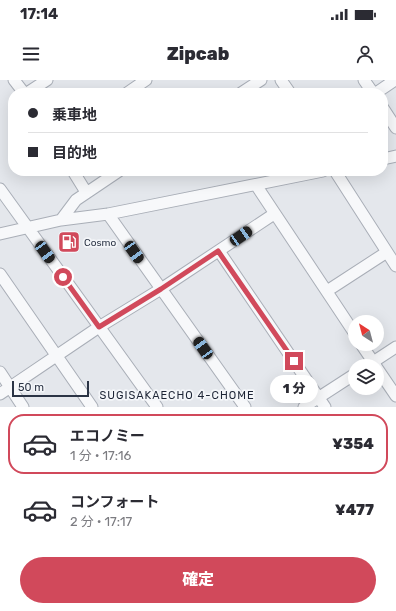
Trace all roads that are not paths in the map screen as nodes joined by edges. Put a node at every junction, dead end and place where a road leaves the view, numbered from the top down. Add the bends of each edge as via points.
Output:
1 (14, 80) edge
2 (47, 80) edge
3 (146, 80) edge
4 (364, 80) edge
5 (395, 80) edge
6 (20, 88) edge
7 (35, 88) edge
8 (134, 88) edge
9 (370, 88) edge
10 (382, 88) edge
11 (388, 116) edge
12 (396, 128) edge
13 (76, 176) edge
14 (111, 176) edge
15 (291, 176) edge
16 (338, 176) edge
17 (256, 185) junction
18 (0, 189) edge
19 (86, 192) junction
20 (108, 214) junction
21 (274, 214) junction
22 (61, 220) junction
23 (27, 227) junction
24 (0, 234) edge
25 (218, 251) junction
26 (387, 252) junction
27 (396, 266) edge
28 (0, 274) edge
29 (161, 289) junction
30 (327, 291) junction
31 (348, 323) edge
32 (99, 327) junction
33 (396, 347) edge
34 (57, 354) junction
35 (381, 359) edge
36 (0, 372) edge
37 (348, 378) edge
38 (384, 380) edge
39 (10, 387) junction
40 (0, 394) edge
41 (396, 396) edge
42 (318, 397) junction
43 (23, 407) edge
44 (92, 407) edge
45 (157, 407) edge
46 (245, 407) edge
47 (304, 407) edge
48 (325, 407) edge

1 - 6 street
2 - 7 street
3 - 8 street
4 - 9 street
5 - 10 street
11 - 12 street
13 - 19 street
14 - 19 street
15 - 17 street
16 - 26 street
17 - 20 street
17 - 21 street
18 - 23 street
19 - 22 street via 76,200
20 - 22 street
20 - 29 street
21 - 25 street
21 - 30 street
22 - 23 street
23 - 24 street
23 - 32 street
25 - 29 street
25 - 42 street
26 - 27 street
26 - 30 street
28 - 34 street
29 - 32 street
29 - 46 street
30 - 31 street
32 - 34 street
32 - 45 street
33 - 35 street
34 - 39 street
34 - 44 street
36 - 39 street
37 - 42 street
38 - 41 street
39 - 40 street
39 - 43 street
42 - 47 street
42 - 48 street

